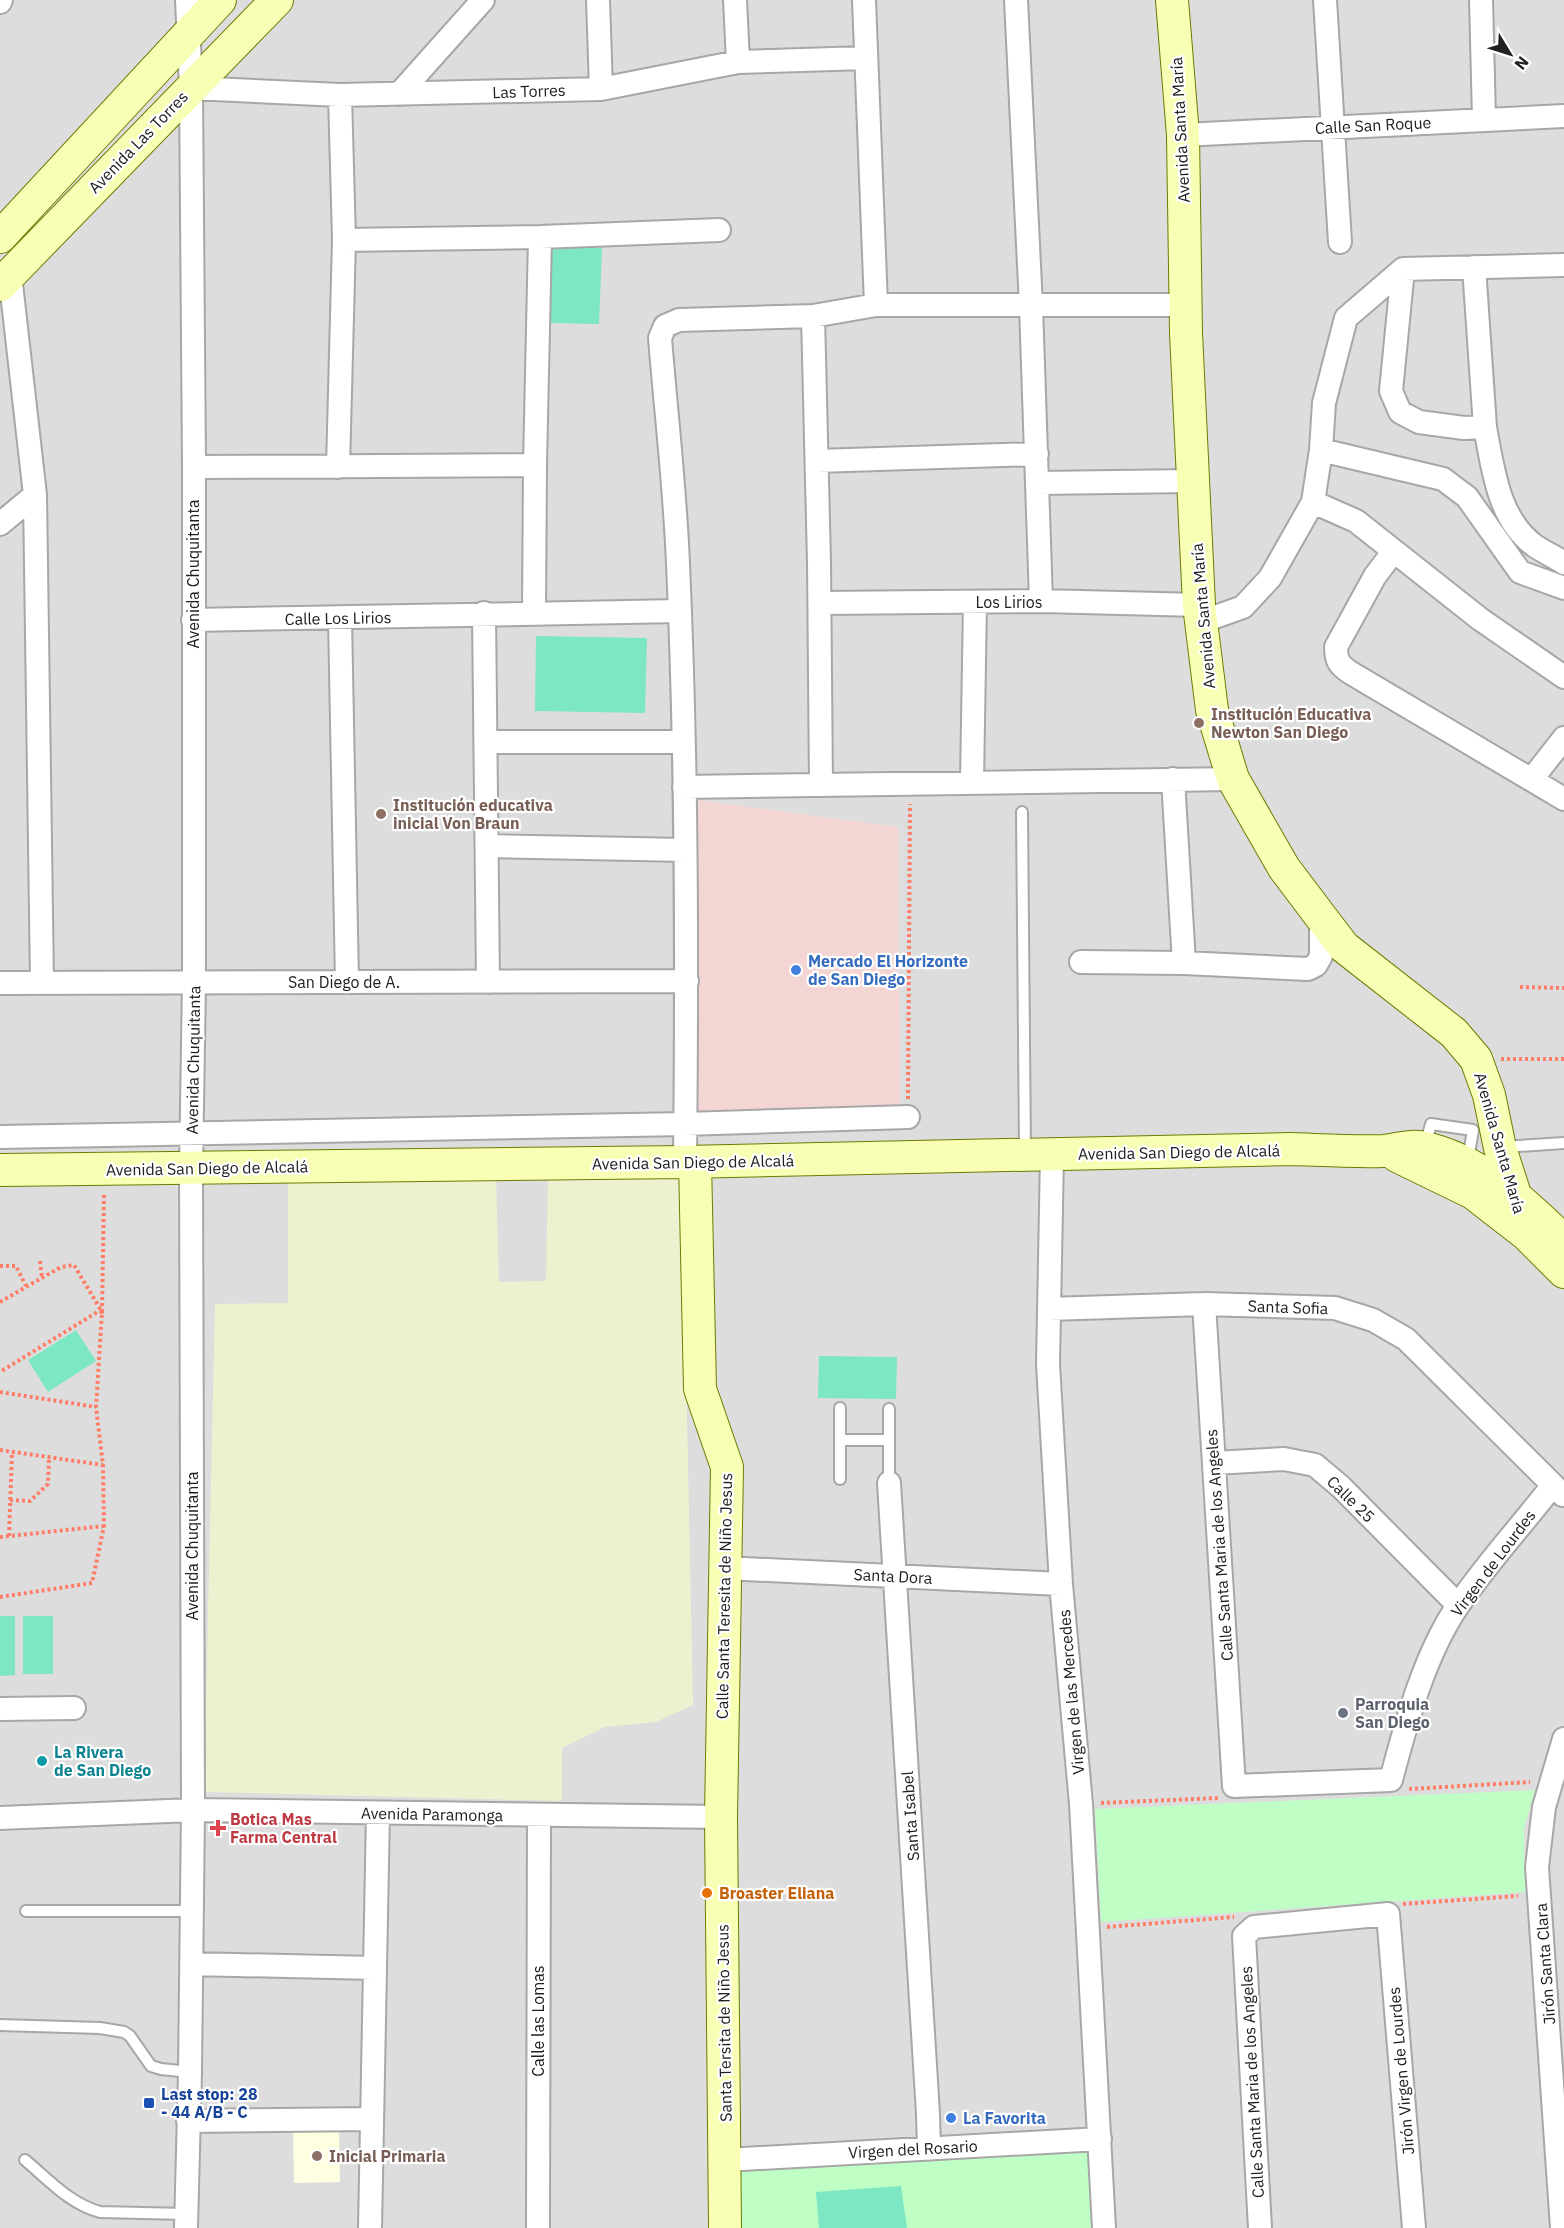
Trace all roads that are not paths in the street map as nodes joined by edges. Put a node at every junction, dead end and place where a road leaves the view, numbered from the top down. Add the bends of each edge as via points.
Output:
1 (187, 0) edge
2 (220, 0) edge
3 (277, 0) edge
4 (483, 0) edge
5 (597, 0) edge
6 (735, 0) edge
7 (864, 0) edge
8 (1016, 0) edge
9 (1172, 0) edge
10 (1325, 0) edge
11 (1481, 0) edge
12 (187, 34) junction
13 (866, 58) junction
14 (738, 62) junction
15 (191, 88) junction
16 (601, 89) junction
17 (399, 94) junction
18 (340, 96) junction
19 (1564, 116) edge
20 (1484, 118) junction
21 (1333, 127) junction
22 (1183, 135) junction
23 (719, 230) dead end
24 (0, 237) edge
25 (540, 237) junction
26 (344, 240) junction
27 (1340, 242) dead end
28 (1564, 265) edge
29 (1474, 267) junction
30 (1403, 269) junction
31 (5, 280) edge
32 (876, 305) junction
33 (1185, 305) junction
34 (1031, 306) junction
35 (813, 316) junction
36 (1485, 427) junction
37 (1321, 450) junction
38 (1037, 454) junction
39 (817, 460) junction
40 (535, 465) junction
41 (194, 467) junction
42 (338, 467) junction
43 (1193, 481) junction
44 (1037, 483) junction
45 (34, 495) junction
46 (1313, 502) junction
47 (0, 524) edge
48 (1394, 551) junction
49 (1564, 563) edge
50 (1564, 588) edge
51 (1041, 601) junction
52 (975, 602) junction
53 (820, 603) junction
54 (680, 611) junction
55 (484, 613) junction
56 (534, 613) junction
57 (1200, 613) junction
58 (340, 618) junction
59 (193, 620) junction
60 (1564, 677) edge
61 (1564, 738) edge
62 (486, 742) junction
63 (683, 742) junction
64 (1233, 778) junction
65 (1173, 779) junction
66 (1532, 780) junction
67 (972, 782) junction
68 (821, 785) junction
69 (684, 787) junction
70 (1564, 799) edge
71 (1022, 812) dead end
72 (487, 846) junction
73 (685, 850) junction
74 (1321, 917) junction
75 (1081, 962) dead end
76 (1184, 963) junction
77 (687, 981) junction
78 (347, 982) junction
79 (489, 982) junction
80 (0, 983) edge
81 (42, 983) junction
82 (194, 983) junction
83 (908, 1118) road end
84 (795, 1121) junction
85 (685, 1124) junction
86 (192, 1134) junction
87 (1489, 1135) junction
88 (0, 1137) edge
89 (1564, 1143) edge
90 (1424, 1149) junction
91 (1385, 1151) junction
92 (1038, 1155) junction
93 (797, 1160) junction
94 (690, 1162) junction
95 (1468, 1164) junction
96 (191, 1168) junction
97 (0, 1170) edge
98 (1515, 1197) junction
99 (1526, 1234) junction
100 (1564, 1241) edge
101 (1564, 1272) edge
102 (1204, 1304) junction
103 (1049, 1309) junction
104 (840, 1408) dead end
105 (889, 1409) dead end
106 (840, 1440) junction
107 (889, 1440) junction
108 (1214, 1463) junction
109 (840, 1479) dead end
110 (889, 1483) joint
111 (1559, 1490) edge
112 (724, 1568) junction
113 (895, 1575) junction
114 (1061, 1584) junction
115 (1458, 1605) junction
116 (74, 1708) dead end
117 (0, 1709) edge
118 (1564, 1739) edge
119 (1391, 1780) joint
120 (193, 1810) junction
121 (378, 1813) junction
122 (539, 1815) junction
123 (721, 1817) junction
124 (0, 1818) edge
125 (26, 1911) dead end
126 (192, 1911) junction
127 (1388, 1914) joint
128 (191, 1964) junction
129 (375, 1968) junction
130 (0, 2025) edge
131 (190, 2072) junction
132 (372, 2118) junction
133 (188, 2121) junction
134 (1100, 2139) junction
135 (929, 2149) junction
136 (25, 2160) dead end
137 (725, 2160) junction
138 (186, 2221) edge
139 (369, 2228) edge
140 (538, 2228) edge
141 (725, 2228) edge
142 (1104, 2228) edge
143 (1260, 2228) edge
144 (1414, 2228) edge
145 (1562, 2228) edge

1 - 12 street, Avenida Chuquitanta
2 - 12 street
3 - 15 street, Avenida Las Torres
4 - 17 street
5 - 16 street
6 - 14 street
7 - 13 street
8 - 34 street
9 - 22 street, Avenida Santa María
10 - 21 street
11 - 20 street
12 - 15 street, Avenida Chuquitanta
12 - 24 street
13 - 14 street, Las Torres
13 - 32 street
14 - 16 street, Las Torres
15 - 18 street, Las Torres
15 - 31 street, Avenida Las Torres
15 - 41 street, Avenida Chuquitanta
16 - 17 street, Las Torres
17 - 18 street, Las Torres
18 - 26 street
19 - 20 street, Calle San Roque
20 - 21 street, Calle San Roque
21 - 22 street, Calle San Roque
21 - 27 street
22 - 33 street, Avenida Santa María
23 - 25 street
25 - 26 street
25 - 40 street
26 - 42 street
28 - 29 street
29 - 30 street
29 - 36 street
30 - 36 street via 1391,391 1400,412 1419,422
30 - 37 street via 1346,318 1324,403
31 - 45 street
32 - 34 street
32 - 35 street
33 - 34 street
33 - 43 street, Avenida Santa María
34 - 38 street
35 - 39 street
35 - 54 street via 679,321 665,326 660,338
36 - 49 street via 1496,488 1513,523 1534,545
37 - 46 street
37 - 50 street via 1443,479 1467,497 1520,572
38 - 39 street
38 - 44 street
39 - 53 street
40 - 42 street
40 - 56 street
41 - 42 street
41 - 59 street, Avenida Chuquitanta
43 - 44 street
43 - 57 street, Avenida Santa María
44 - 51 street
45 - 47 street
45 - 81 street
46 - 48 street via 1356,521
46 - 57 street via 1270,578 1243,606
48 - 60 street via 1480,619
48 - 66 street via 1375,576 1336,647 1336,659 1341,667
51 - 52 street, Los Lirios
51 - 57 street, Los Lirios
52 - 53 street, Los Lirios
52 - 67 street
53 - 68 street
54 - 56 street, Calle Los Lirios
54 - 63 street
55 - 56 street, Calle Los Lirios
55 - 58 street, Calle Los Lirios
55 - 62 street
57 - 64 street, Avenida Santa María via 1212,710
58 - 59 street, Calle Los Lirios
58 - 78 street
59 - 82 street, Avenida Chuquitanta
61 - 66 street
62 - 63 street
62 - 72 street
63 - 69 street
64 - 65 street
64 - 74 street, Avenida Santa María via 1284,868
65 - 67 street
65 - 76 street
66 - 70 street
67 - 68 street
68 - 69 street
69 - 73 street
71 - 92 lane
72 - 73 street
72 - 79 street
73 - 77 street
74 - 76 street via 1321,956 1308,969
74 - 87 street, Avenida Santa María via 1344,946 1454,1033 1476,1059 1489,1095
75 - 76 street
77 - 79 street, San Diego de A.
77 - 85 street
78 - 79 street, San Diego de A.
78 - 82 street, San Diego de A.
80 - 81 street, San Diego de A.
81 - 82 street, San Diego de A.
82 - 86 street, Avenida Chuquitanta
83 - 84 street, Avenida San Diego de Alcalá
84 - 85 street, Avenida San Diego de Alcalá
84 - 93 street
85 - 86 street, Avenida San Diego de Alcalá
85 - 94 street
86 - 88 street, Avenida San Diego de Alcalá
86 - 96 street, Avenida Chuquitanta
87 - 89 lane
87 - 90 lane via 1431,1124
87 - 95 lane
87 - 98 street, Avenida Santa María
90 - 91 street, Avenida San Diego de Alcalá
90 - 95 street, Avenida San Diego de Alcalá via 1454,1156
91 - 92 street, Avenida San Diego de Alcalá via 1292,1149
91 - 99 street, Avenida San Diego de Alcalá via 1473,1193
92 - 93 street, Avenida San Diego de Alcalá
92 - 103 street, Virgen de las Mercedes
93 - 94 street, Avenida San Diego de Alcalá
94 - 96 street, Avenida San Diego de Alcalá
94 - 112 street, Calle Santa Teresita de Niño Jesus via 700,1389 727,1467
95 - 98 street, Avenida San Diego de Alcalá
96 - 97 street, Avenida San Diego de Alcalá
96 - 120 street, Avenida Chuquitanta
98 - 99 street, Avenida Santa María
98 - 100 street, Avenida San Diego de Alcalá
99 - 101 street, Avenida San Diego de Alcalá
102 - 103 street, Santa Sofia
102 - 108 street, Calle Santa Maria de los Angeles
102 - 111 street, Santa Sofia via 1335,1308 1373,1320 1406,1340
103 - 114 street, Virgen de las Mercedes via 1048,1364
104 - 106 lane
105 - 107 lane
106 - 107 lane
106 - 109 lane
107 - 110 lane
108 - 115 street, Calle 25 via 1284,1459 1315,1466 1341,1487
108 - 119 street, Calle Santa Maria de los Angeles via 1234,1786
110 - 113 street, Santa Isabel
111 - 115 street, Virgen de Lourdes
112 - 113 street, Santa Dora
112 - 123 street, Calle Santa Teresita de Niño Jesus
113 - 114 street, Santa Dora
113 - 135 street, Santa Isabel
114 - 134 street, Virgen de las Mercedes via 1081,1804
115 - 119 street, Virgen de Lourdes via 1420,1686
116 - 117 street
118 - 145 street, Jirón Santa Clara via 1544,1807 1537,1867
120 - 121 street, Avenida Paramonga
120 - 124 street, Avenida Paramonga
120 - 126 street, Avenida Chuquitanta
121 - 122 street, Avenida Paramonga
121 - 129 street
122 - 123 street, Avenida Paramonga
122 - 140 street, Calle las Lomas
123 - 137 street, Santa Tersita de Niño Jesus
125 - 126 lane
126 - 128 street, Avenida Chuquitanta
127 - 143 street, Calle Santa Maria de los Angeles via 1254,1928 1244,1936
127 - 144 street, Jirón Virgen de Lourdes
128 - 129 street
128 - 131 street, Avenida Chuquitanta
129 - 132 street
130 - 131 lane via 124,2032 151,2066
131 - 133 street, Avenida Chuquitanta
132 - 133 street
132 - 139 street
133 - 138 street, Avenida Chuquitanta
134 - 135 street, Virgen del Rosario
134 - 142 street, Virgen de las Mercedes
135 - 137 street, Virgen del Rosario
136 - 138 lane via 86,2208
137 - 141 street, Santa Tersita de Niño Jesus

